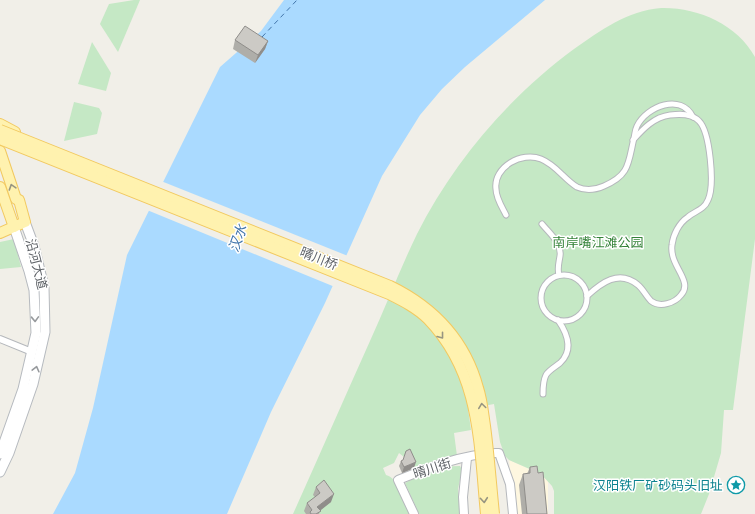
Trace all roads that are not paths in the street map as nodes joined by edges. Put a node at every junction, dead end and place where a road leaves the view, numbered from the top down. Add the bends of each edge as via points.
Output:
1 (644, 117) junction
2 (693, 117) junction
3 (650, 123) junction
4 (0, 124) edge
5 (0, 130) edge
6 (0, 139) edge
7 (633, 140) junction
8 (37, 145) junction
9 (0, 151) edge
10 (0, 187) edge
11 (506, 215) dead end
12 (25, 222) junction
13 (542, 224) dead end
14 (14, 227) junction
15 (0, 233) edge
16 (559, 275) junction
17 (587, 296) junction
18 (558, 320) junction
19 (0, 339) edge
20 (32, 352) junction
21 (543, 394) dead end
22 (0, 454) edge
23 (467, 458) junction
24 (0, 472) edge
25 (414, 514) edge
26 (464, 514) edge
27 (486, 514) edge
28 (494, 514) edge
29 (513, 514) edge

1 - 2 street via 659,107 674,104 685,106
1 - 3 street
1 - 7 street via 636,128
2 - 3 street via 666,115
2 - 17 street via 701,124 706,136 712,186 705,205 684,220 677,229 672,244 673,260 686,283 684,292 674,301 658,304 651,301 635,283 615,278 601,284
3 - 7 street
4 - 8 main road, bridge
5 - 8 main road, 晴川桥, bridge
6 -> 27 main road, 晴川桥, bridge via 389,294 427,318 446,342 469,387 479,437
7 - 11 street via 625,171 616,180 593,190 577,187 555,167 538,158 525,157 509,163 498,176 496,186
28 -> 8 main road, 晴川桥, bridge via 478,386 455,338 427,308 390,286
12 -> 9 main road, 沿河大道
10 - 14 main road, 沿河大道
12 - 14 main road
24 -> 12 main road, 沿河大道 via 32,384 45,332 44,287
13 - 16 street via 559,246
14 - 15 main road
14 -> 20 main road, 沿河大道 via 34,290 36,332
16 - 17 street via 572,276 579,280 585,287
16 - 18 street via 546,283 541,297 546,312
17 - 18 street via 586,304 579,315 567,320
18 - 21 street via 567,334 567,350 562,361 546,375
19 - 20 street
20 - 22 main road, 沿河大道 via 23,389
23 - 25 street, 晴川街 via 398,480
23 - 26 street, 晴川街
23 - 29 street, 晴川街 via 490,453 499,454 510,484

